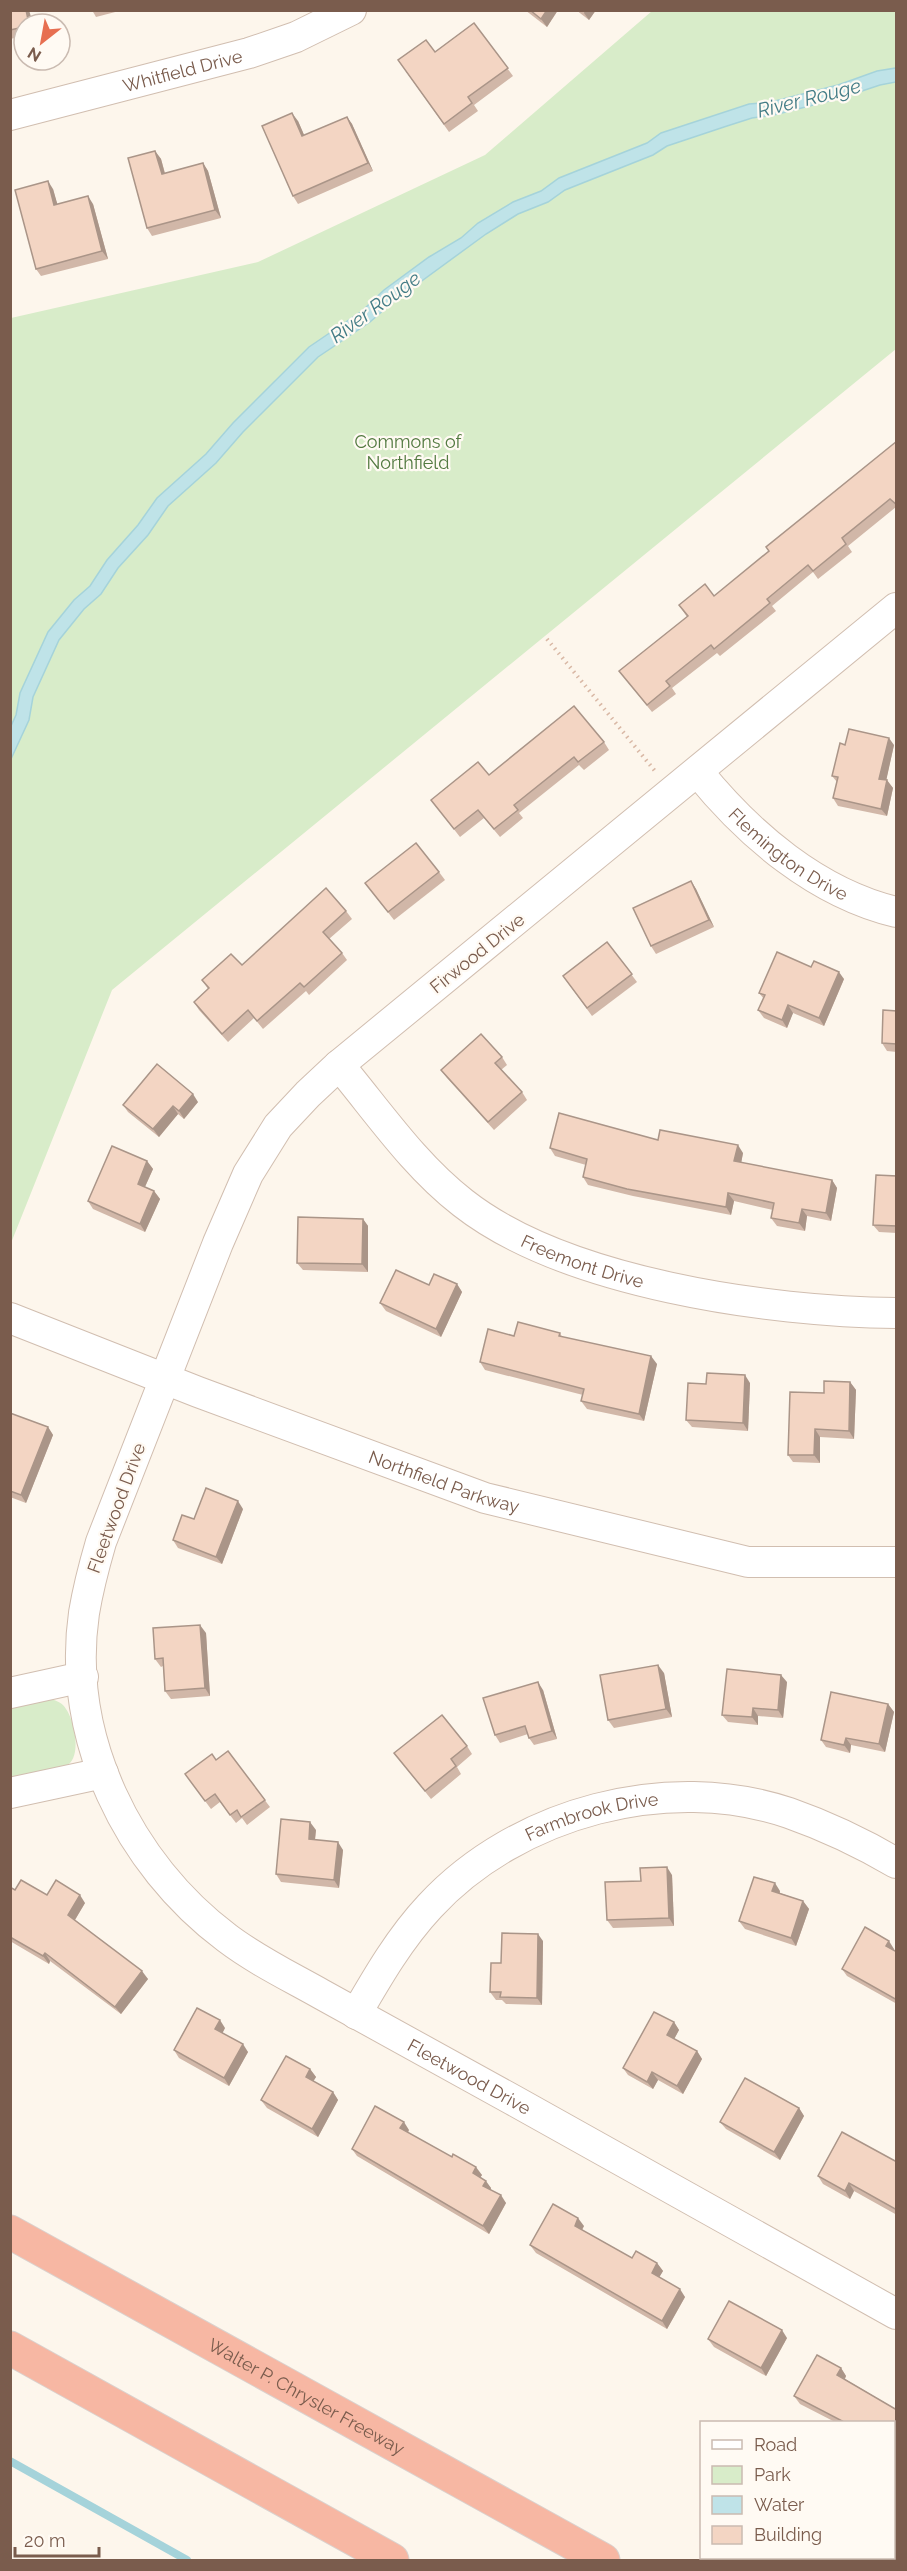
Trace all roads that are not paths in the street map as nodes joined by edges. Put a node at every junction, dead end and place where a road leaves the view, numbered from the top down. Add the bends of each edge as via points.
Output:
1 (351, 10) edge
2 (10, 115) edge
3 (897, 608) edge
4 (698, 772) junction
5 (897, 912) edge
6 (339, 1065) junction
7 (897, 1313) edge
8 (10, 1318) edge
9 (164, 1379) junction
10 (897, 1562) edge
11 (83, 1677) junction
12 (10, 1693) edge
13 (103, 1773) junction
14 (10, 1792) edge
15 (897, 1863) edge
16 (356, 2014) junction
17 (10, 2232) edge
18 (897, 2314) edge
19 (10, 2348) edge
20 (392, 2560) edge
21 (603, 2560) edge

1 - 2 street, Whitfield Drive via 296,37 249,52
3 - 4 street, Firwood Drive
4 - 5 street, Flemington Drive via 762,840 811,875 879,908
4 - 6 street, Firwood Drive
6 - 7 street, Freemont Drive via 436,1181 491,1223 530,1242 575,1261 694,1292 783,1306
6 - 9 street, Firwood Drive via 278,1126 259,1155 236,1200
8 - 9 street, Northfield Parkway
9 - 10 street, Northfield Parkway via 485,1498 748,1562
9 - 11 street, Fleetwood Drive via 91,1576 84,1615
11 - 12 street
11 - 13 street, Fleetwood Drive via 87,1713
13 - 14 street
13 - 16 street, Fleetwood Drive via 145,1855 195,1912 258,1959
15 - 16 street, Farmbrook Drive via 799,1817 742,1802 698,1798 600,1806 523,1836 460,1878 406,1933
16 - 18 street, Fleetwood Drive
17 - 21 highway, Walter P. Chrysler Freeway
19 - 20 highway

